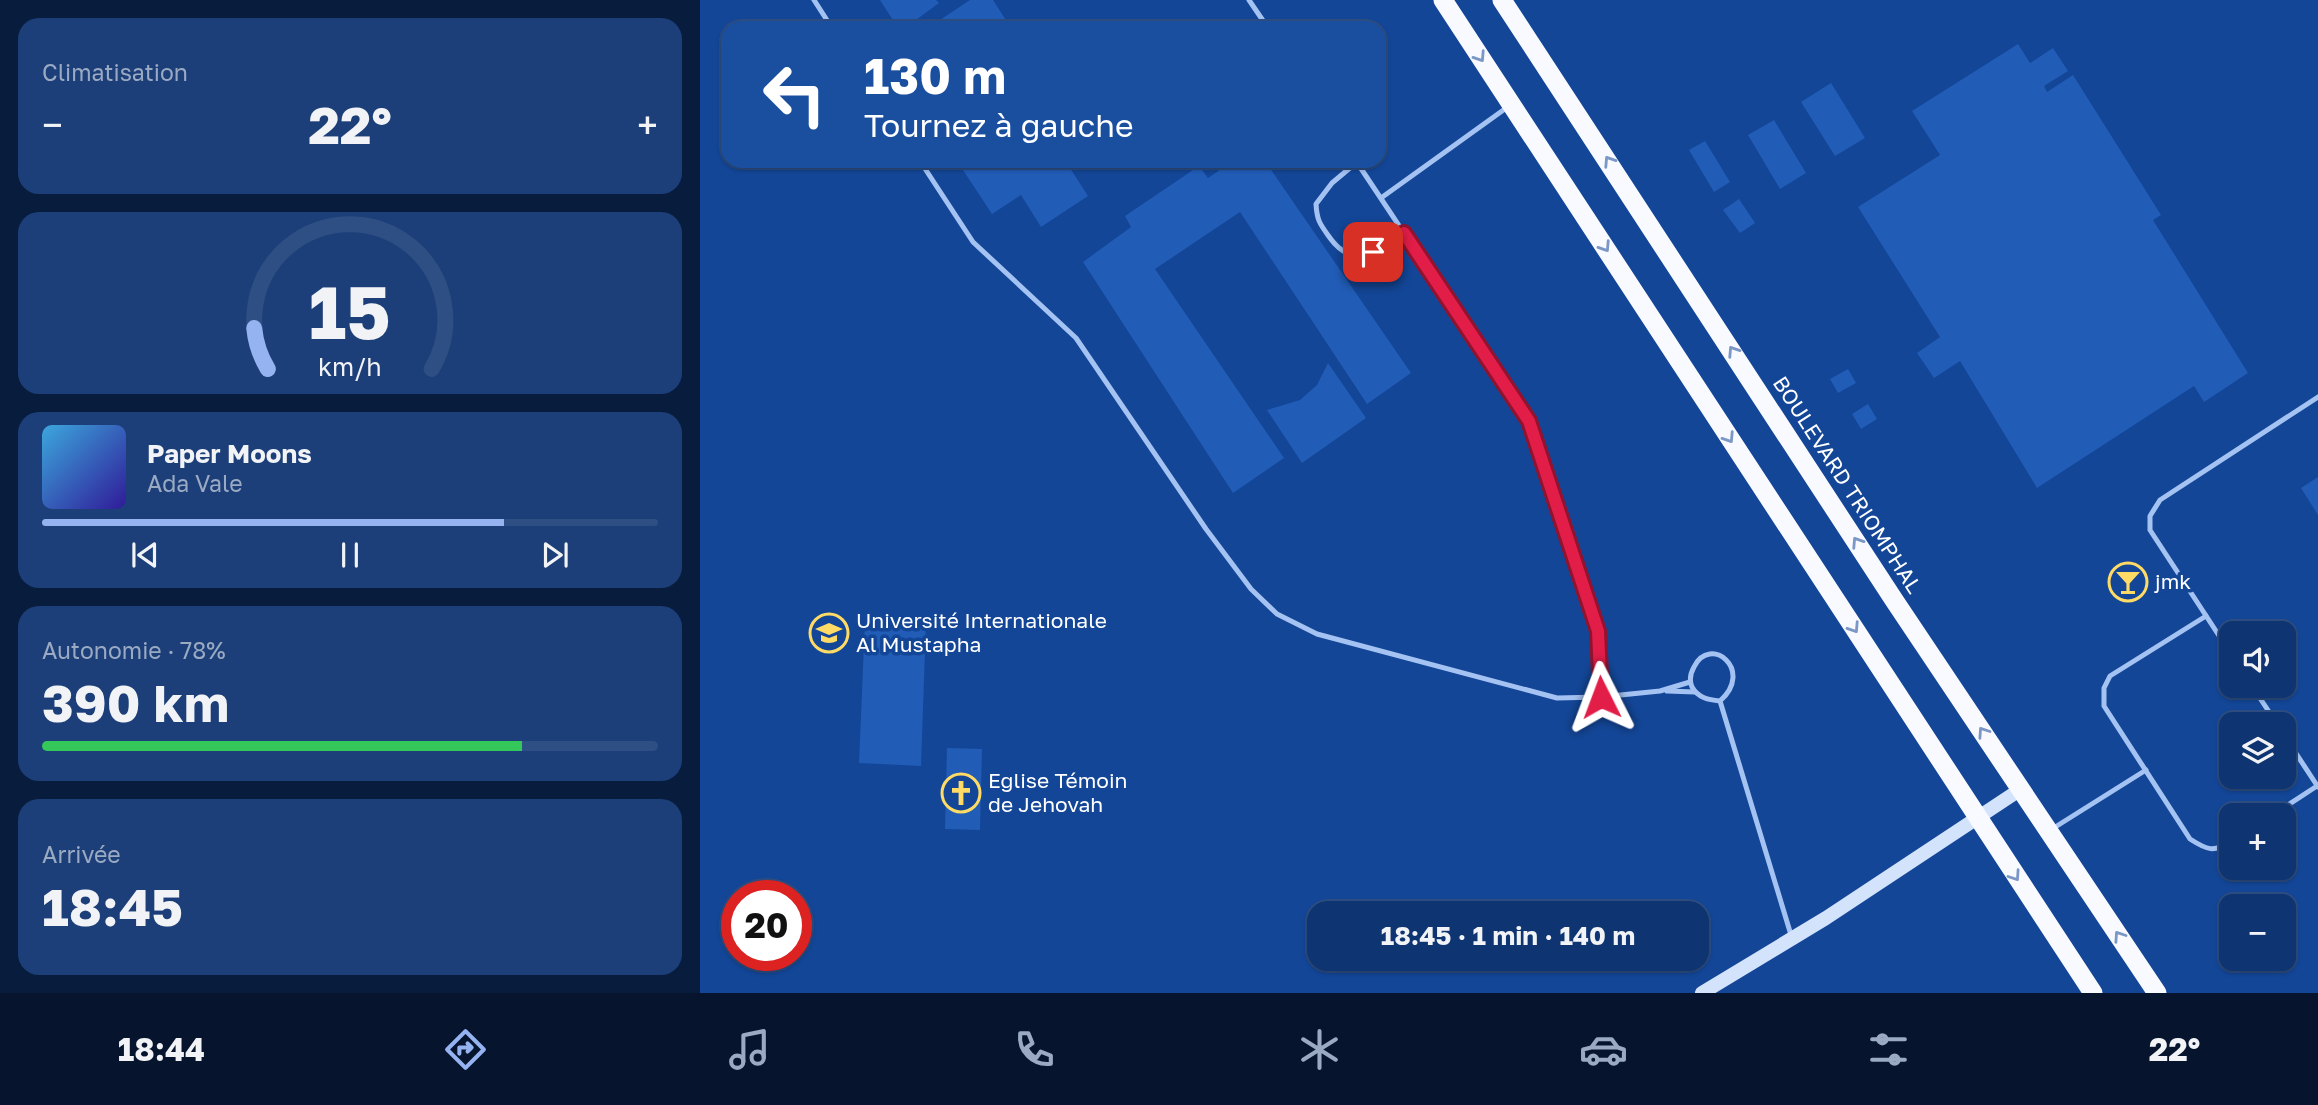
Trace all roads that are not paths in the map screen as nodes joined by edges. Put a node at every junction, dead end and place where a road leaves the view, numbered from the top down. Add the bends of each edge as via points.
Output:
1 (814, 0) edge
2 (1249, 0) edge
3 (1443, 0) edge
4 (1502, 0) edge
5 (828, 21) edge
6 (1263, 21) edge
7 (1511, 105) junction
8 (925, 168) edge
9 (1350, 168) edge
10 (1361, 168) edge
11 (1381, 198) junction
12 (1404, 233) junction
13 (2318, 397) edge
14 (2206, 616) junction
15 (2219, 636) edge
16 (1690, 682) junction
17 (1660, 691) junction
18 (1695, 692) junction
19 (1601, 697) junction
20 (1720, 701) junction
21 (2296, 753) edge
22 (2146, 770) junction
23 (2318, 787) edge
24 (2021, 789) junction
25 (2292, 803) edge
26 (1977, 819) junction
27 (2049, 831) junction
28 (2219, 848) edge
29 (1792, 939) junction
30 (1702, 993) edge
31 (2092, 993) edge
32 (2157, 993) edge

1 - 5 lane
2 - 6 lane
3 -> 7 highway
24 -> 4 highway, BOULEVARD TRIOMPHAL
7 - 11 lane
7 -> 26 highway
8 - 19 lane via 973,242 1076,338 1206,529 1251,589 1277,614 1317,634 1557,698
9 - 12 lane via 1316,204 1317,219 1338,249 1350,256 1373,252
10 - 11 lane
11 - 12 lane
12 - 19 lane via 1529,421 1598,631
13 - 14 lane via 2160,500 2150,516 2150,530
14 - 15 lane
14 - 22 lane via 2110,676 2104,688 2104,706
16 - 17 lane
16 - 18 lane
16 - 20 lane via 1696,662 1705,656 1718,654 1727,659 1733,683
17 - 18 lane
17 - 19 lane
18 - 20 lane
20 - 29 lane
21 - 23 lane
22 - 27 lane
22 - 28 lane via 2190,839 2205,849
23 - 25 lane
24 - 26 main road
24 - 27 highway, BOULEVARD TRIOMPHAL
26 - 29 main road
26 -> 31 highway
32 -> 27 highway, BOULEVARD TRIOMPHAL
29 - 30 main road

